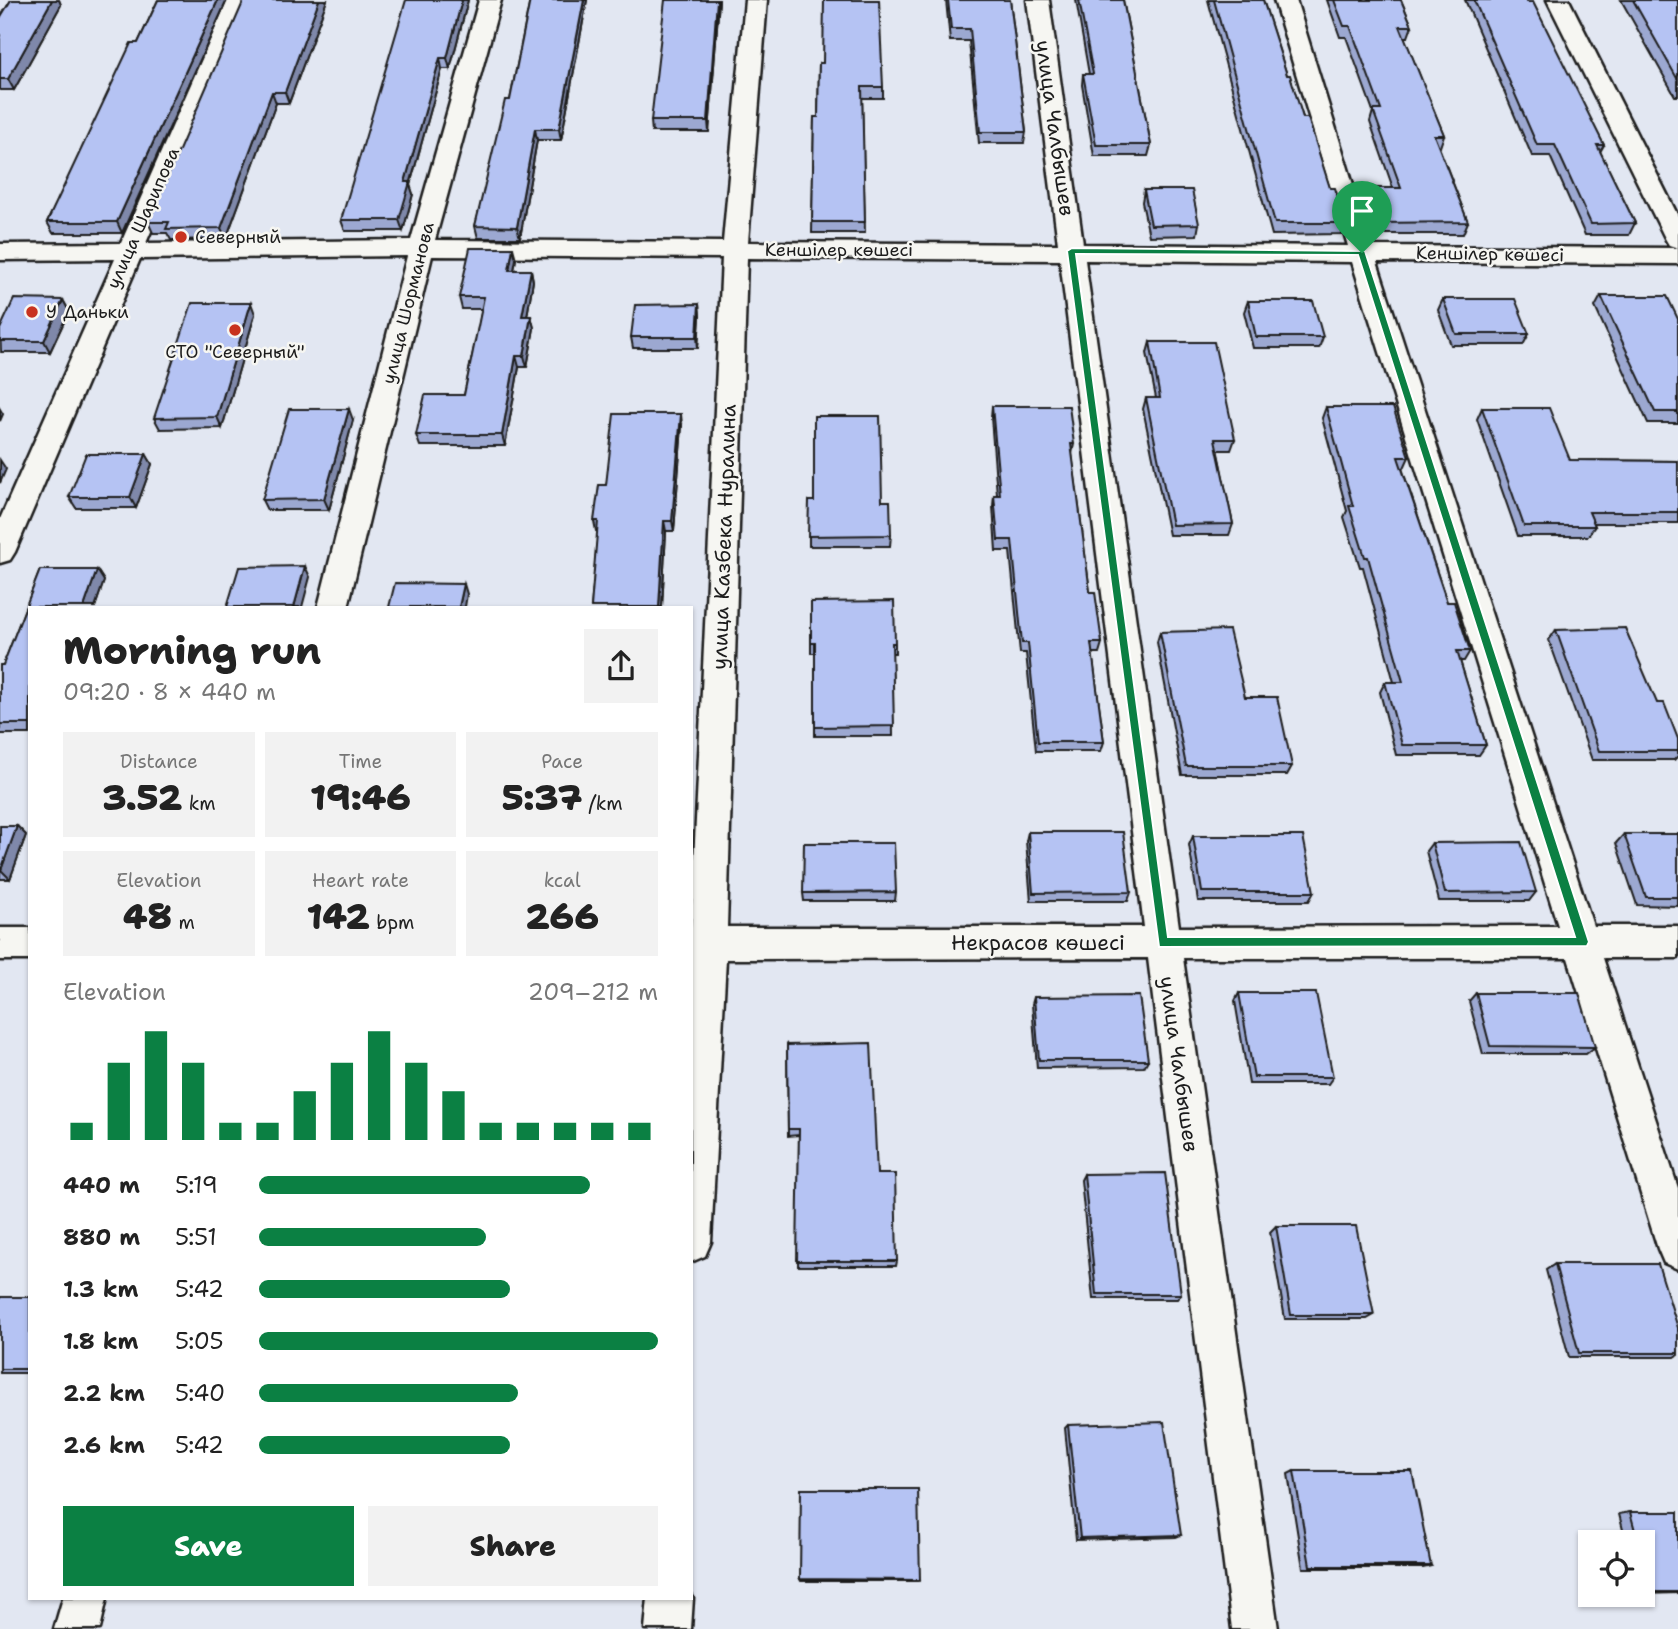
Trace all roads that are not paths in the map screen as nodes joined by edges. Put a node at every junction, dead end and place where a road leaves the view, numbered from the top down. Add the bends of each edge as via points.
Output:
1 (239, 0) edge
2 (490, 0) edge
3 (757, 0) edge
4 (1038, 0) edge
5 (1286, 0) edge
6 (1558, 0) edge
7 (1678, 240) edge
8 (421, 248) junction
9 (734, 250) junction
10 (128, 251) junction
11 (1072, 251) junction
12 (0, 252) edge
13 (1362, 253) junction
14 (1678, 256) edge
15 (0, 552) edge
16 (332, 606) edge
17 (1583, 942) junction
18 (1678, 942) edge
19 (700, 943) edge
20 (1163, 943) junction
21 (0, 944) edge
22 (28, 944) edge
23 (693, 1176) edge
24 (1678, 1250) edge
25 (84, 1600) edge
26 (670, 1600) edge
27 (77, 1629) edge
28 (668, 1629) edge
29 (1255, 1629) edge

1 - 10 street, улица Шарипова
2 - 8 street, улица Шорманова
3 - 9 street, улица Казбека Нуралина
4 - 11 street, улица Чалбышев
5 - 13 street
6 - 7 street
8 - 9 street, Кеншілер көшесі
8 - 10 street, Кеншілер көшесі
8 - 16 street, улица Шорманова
9 - 11 street, Кеншілер көшесі
9 - 19 street, улица Казбека Нуралина
10 - 12 street, Кеншілер көшесі
10 - 15 street, улица Шарипова
11 - 13 street, Кеншілер көшесі
11 - 20 street, улица Чалбышев
13 - 14 street, Кеншілер көшесі
13 - 17 street
17 - 18 street, Некрасов көшесі
17 - 20 street, Некрасов көшесі
17 - 24 street
19 - 20 street, Некрасов көшесі
19 - 23 street, улица Казбека Нуралина
20 - 29 street, улица Чалбышев
21 - 22 street
25 - 27 street
26 - 28 street

